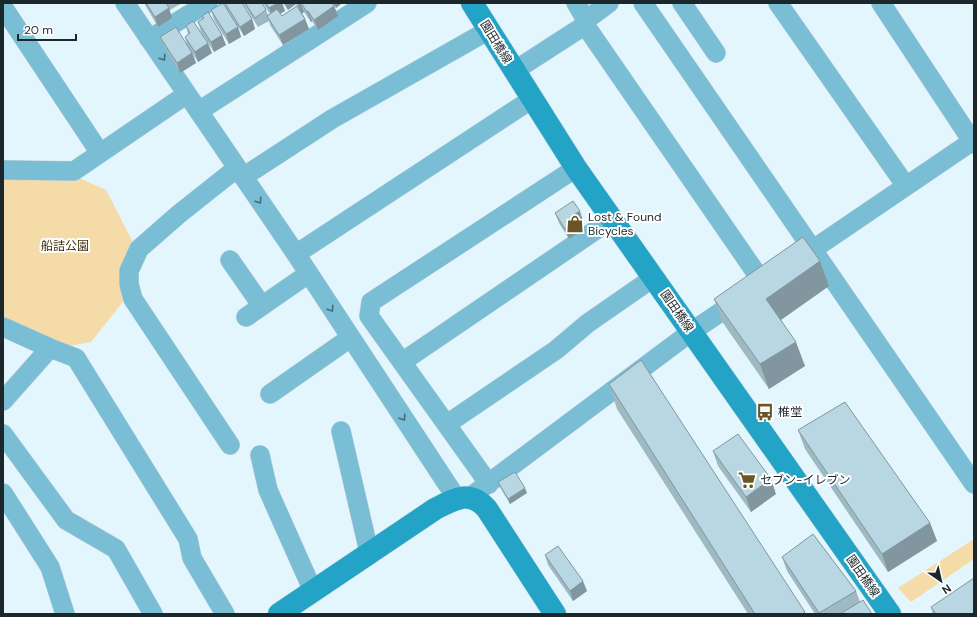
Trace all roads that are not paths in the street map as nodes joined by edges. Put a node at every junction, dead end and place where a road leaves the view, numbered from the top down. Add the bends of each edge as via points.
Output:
1 (125, 3) edge
2 (208, 3) edge
3 (367, 3) edge
4 (472, 3) edge
5 (576, 3) edge
6 (609, 3) edge
7 (643, 3) edge
8 (682, 3) edge
9 (778, 3) edge
10 (881, 3) edge
11 (3, 7) edge
12 (586, 23) junction
13 (488, 30) junction
14 (150, 39) junction
15 (716, 53) dead end
16 (514, 71) junction
17 (187, 94) junction
18 (532, 99) junction
19 (199, 111) junction
20 (973, 142) edge
21 (100, 153) junction
22 (576, 168) junction
23 (3, 170) edge
24 (240, 173) junction
25 (906, 186) junction
26 (612, 219) junction
27 (813, 249) junction
28 (296, 254) junction
29 (230, 260) dead end
30 (308, 274) junction
31 (653, 278) junction
32 (763, 283) junction
33 (262, 306) junction
34 (246, 317) dead end
35 (3, 327) edge
36 (691, 332) junction
37 (350, 338) junction
38 (50, 348) junction
39 (402, 362) junction
40 (270, 394) dead end
41 (3, 401) edge
42 (447, 424) junction
43 (341, 431) dead end
44 (3, 434) edge
45 (230, 445) dead end
46 (260, 455) dead end
47 (489, 484) junction
48 (974, 484) edge
49 (3, 493) edge
50 (463, 498) junction
51 (369, 552) junction
52 (313, 591) junction
53 (65, 614) edge
54 (153, 614) edge
55 (225, 614) edge
56 (279, 614) edge
57 (555, 614) edge
58 (890, 614) edge

1 - 14 street
2 - 14 street
3 - 19 street
4 - 13 street, 園田橋線
5 - 12 street
6 - 12 street
7 - 27 street
8 - 15 street
9 - 25 street
10 - 20 street
11 - 21 street
12 - 16 street
12 - 32 street
13 - 16 street, 園田橋線
13 - 24 street
14 -> 17 street
16 - 18 street, 園田橋線
17 - 19 street
17 - 21 street
18 - 22 street, 園田橋線
18 - 28 street
19 - 24 street
20 - 25 street
21 - 23 street via 74,171
22 - 26 street, 園田橋線
22 - 39 street via 371,302 369,316
24 -> 28 street
24 - 45 street via 179,214 139,249 129,271 133,299
25 - 27 street
26 - 31 street, 園田橋線
26 - 39 street
27 - 32 street
27 - 48 street
28 - 30 street
29 - 33 street
30 - 33 street
30 -> 37 street
31 - 36 street, 園田橋線
31 - 42 street via 588,323 556,350
32 - 36 street
33 - 34 street
35 - 38 street
36 - 47 street
36 - 58 street, 園田橋線
37 - 40 street
37 -> 50 street
38 - 41 street
38 - 55 street via 76,358 188,539 192,558
39 - 42 street
42 - 47 street
43 - 51 street
44 - 54 street via 66,520 116,549
46 - 52 street via 268,490
47 - 50 street
49 - 53 street via 50,567
50 - 51 street via 435,509
50 - 57 street via 476,499 487,509
51 - 52 street
52 - 56 street

